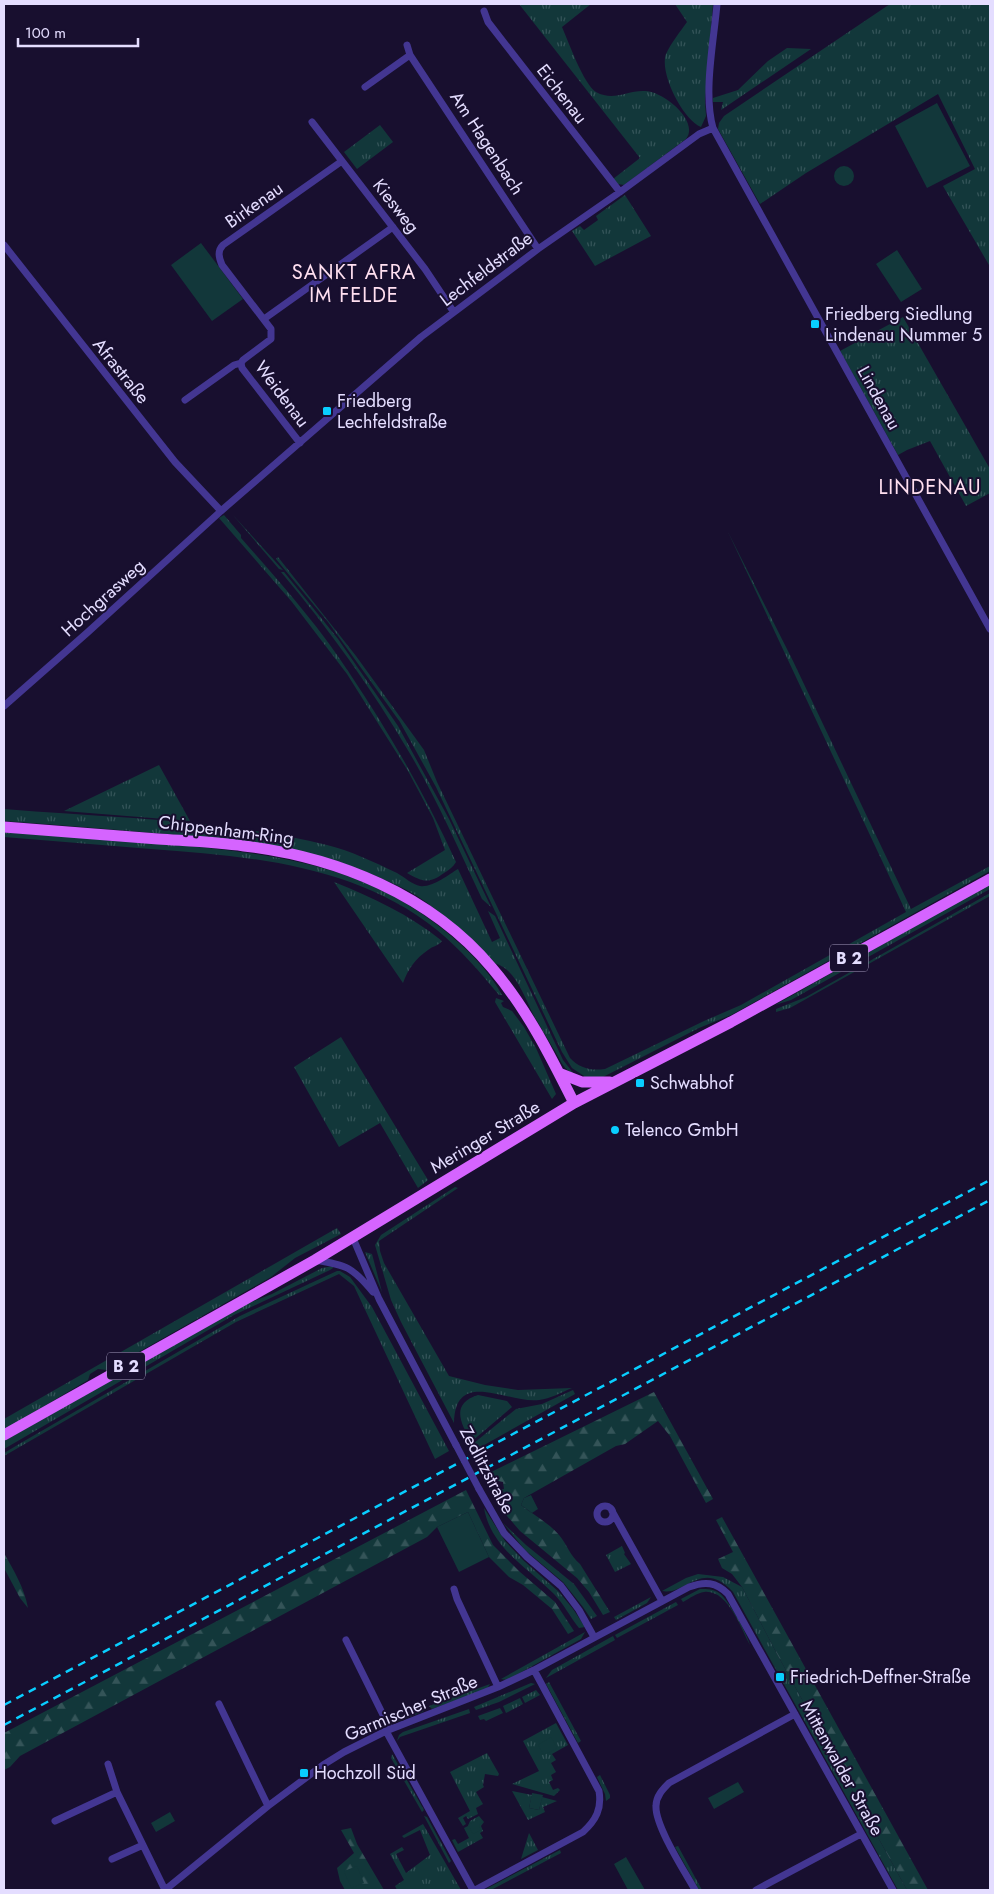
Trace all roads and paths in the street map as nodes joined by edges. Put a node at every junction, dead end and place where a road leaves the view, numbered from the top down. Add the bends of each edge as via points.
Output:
1 (717, 4) edge
2 (484, 11) dead end
3 (407, 45) dead end
4 (410, 55) junction
5 (365, 87) dead end
6 (312, 122) dead end
7 (713, 128) junction
8 (342, 161) junction
9 (620, 192) junction
10 (393, 227) junction
11 (4, 245) edge
12 (538, 249) junction
13 (238, 286) joint
14 (453, 311) junction
15 (264, 320) junction
16 (241, 363) junction
17 (185, 400) dead end
18 (300, 443) junction
19 (221, 511) junction
20 (990, 629) edge
21 (4, 706) edge
22 (4, 827) edge
23 (990, 879) edge
24 (559, 1073) junction
25 (614, 1082) junction
26 (574, 1103) junction
27 (353, 1238) junction
28 (315, 1260) junction
29 (379, 1299) junction
30 (4, 1435) edge
31 (612, 1510) dead end
32 (689, 1586) joint
33 (454, 1589) dead end
34 (662, 1601) junction
35 (594, 1636) junction
36 (346, 1640) dead end
37 (534, 1670) junction
38 (498, 1688) junction
39 (219, 1704) dead end
40 (795, 1714) junction
41 (388, 1730) junction
42 (108, 1764) dead end
43 (117, 1792) junction
44 (268, 1806) junction
45 (55, 1821) dead end
46 (862, 1834) junction
47 (143, 1845) junction
48 (112, 1860) dead end
49 (165, 1890) edge
50 (474, 1890) edge
51 (695, 1890) edge
52 (756, 1890) edge
53 (893, 1890) edge

1 - 7 street via 709,93
2 - 9 street, Eichenau via 488,22
3 - 4 street, Am Hagenbach
4 - 5 street
4 - 12 street, Am Hagenbach
6 - 8 street, Kiesweg
7 - 9 street, Lechfeldstraße
7 - 20 street, Lindenau
8 - 10 street, Kiesweg
8 - 13 street, Birkenau via 220,248 219,258
9 - 12 street, Lechfeldstraße
10 - 14 street, Kiesweg
10 - 15 street
11 - 19 street, Afrastraße via 175,462
12 - 14 street, Lechfeldstraße
13 - 15 street, Weidenau
14 - 18 street, Lechfeldstraße
15 - 16 street, Weidenau via 272,329 271,339
16 - 17 street, Weidenau
16 - 18 street, Weidenau via 245,373
18 - 19 street, Lechfeldstraße
19 - 21 street, Hochgrasweg
22 - 24 main road, Chippenham-Ring via 245,846 334,865 376,881 430,911 491,966 532,1021
23 - 25 main road, Meringer Straße / B 2 via 731,1022
24 - 25 main road via 582,1082
24 - 26 main road, Chippenham-Ring
25 - 26 main road, Meringer Straße / B 2
26 - 27 main road, Meringer Straße / B 2
27 - 28 main road, Meringer Straße / B 2
27 - 29 street, Zedlitzstraße
28 - 29 street, Zedlitzstraße via 347,1267 360,1276
28 - 30 main road, Meringer Straße / B 2
29 - 35 street, Zedlitzstraße, bridge via 504,1533 561,1586
31 - 34 street
32 - 34 street, Garmischer Straße
32 - 40 street, Mittenwalder Straße via 700,1582 712,1583 728,1594
33 - 38 street
34 - 35 street, Garmischer Straße
35 - 37 street, Garmischer Straße
36 - 41 street
37 - 38 street, Garmischer Straße
37 - 50 street via 599,1791 599,1810 583,1832
38 - 41 street, Garmischer Straße
39 - 44 street
40 - 46 street, Mittenwalder Straße
40 - 51 street via 669,1783 661,1791 656,1802 658,1820
41 - 44 street, Garmischer Straße via 323,1766
41 - 50 street
42 - 43 street
43 - 45 street
43 - 47 street
44 - 49 street, Garmischer Straße
46 - 52 street
46 - 53 street, Mittenwalder Straße
47 - 48 street
47 - 49 street

